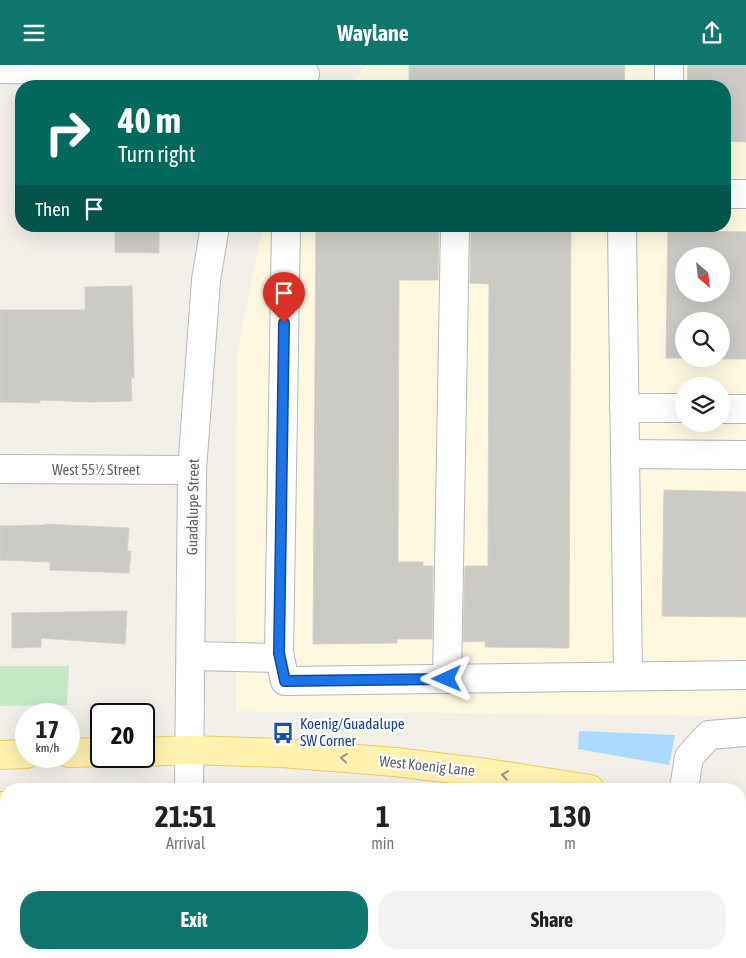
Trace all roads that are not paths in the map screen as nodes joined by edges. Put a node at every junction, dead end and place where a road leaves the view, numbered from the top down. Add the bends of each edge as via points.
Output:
1 (669, 65) edge
2 (0, 69) edge
3 (305, 75) edge
4 (669, 80) edge
5 (731, 194) edge
6 (746, 194) edge
7 (214, 232) edge
8 (286, 232) edge
9 (455, 232) edge
10 (622, 232) edge
11 (624, 407) junction
12 (675, 408) edge
13 (730, 409) edge
14 (746, 409) edge
15 (625, 454) junction
16 (746, 455) edge
17 (0, 469) edge
18 (192, 470) junction
19 (191, 656) junction
20 (280, 658) junction
21 (746, 675) edge
22 (628, 677) junction
23 (447, 679) junction
24 (746, 732) edge
25 (190, 750) junction
26 (155, 752) edge
27 (15, 754) edge
28 (0, 755) edge
29 (189, 783) edge
30 (551, 783) edge
31 (685, 783) edge

1 - 4 street
2 - 3 street
5 - 6 street
7 - 18 street, Guadalupe Street via 206,279
8 - 20 street
9 - 23 street
10 - 11 street
11 - 12 street
11 - 15 street
13 - 14 street
15 - 16 street
15 - 22 street
17 - 18 street, West 55½ Street
18 - 19 street, Guadalupe Street
19 - 20 street
19 - 25 street, Guadalupe Street
20 - 23 street via 285,681
21 - 22 street
22 - 23 street
24 - 31 street via 709,735 689,757
25 - 26 main road, West Koenig Lane
25 - 29 street, Guadalupe Street
30 -> 25 main road, West Koenig Lane via 395,762
27 - 28 main road

